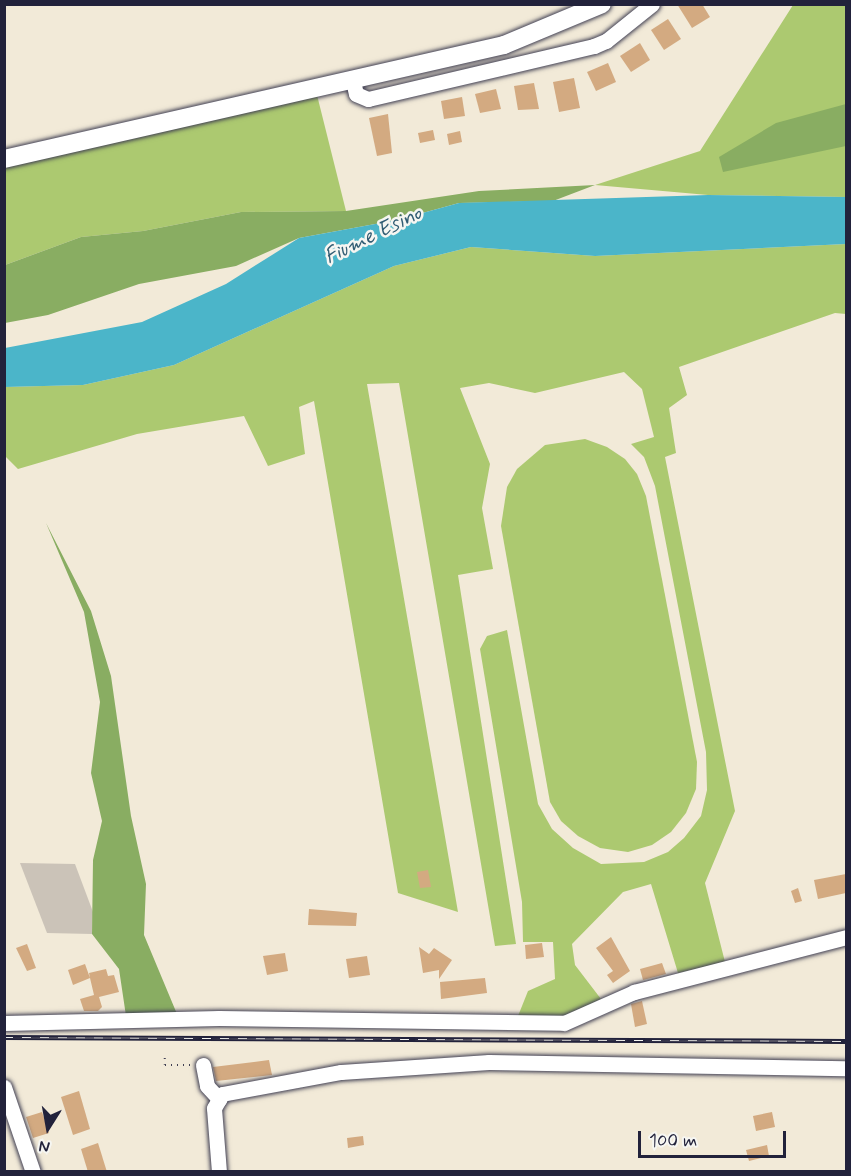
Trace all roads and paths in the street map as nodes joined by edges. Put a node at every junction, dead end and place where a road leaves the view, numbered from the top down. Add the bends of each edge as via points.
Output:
1 (602, 4) edge
2 (652, 4) edge
3 (352, 81) junction
4 (63, 144) junction
5 (4, 149) edge
6 (4, 159) edge
7 (846, 937) edge
8 (4, 1023) edge
9 (165, 1058) dead end
10 (203, 1065) joint
11 (846, 1068) edge
12 (4, 1087) edge
13 (219, 1099) junction
14 (33, 1172) edge
15 (219, 1172) edge

1 - 3 main road via 504,45
2 - 3 street via 594,46 368,99 356,94
3 - 4 main road
4 - 5 main road
4 - 6 main road
7 - 8 street via 634,992 564,1023 219,1018
9 - 10 path via 165,1065
10 - 13 street via 207,1086
11 - 13 street via 489,1062 407,1065 228,1091
12 - 14 street
13 - 15 street via 214,1119

